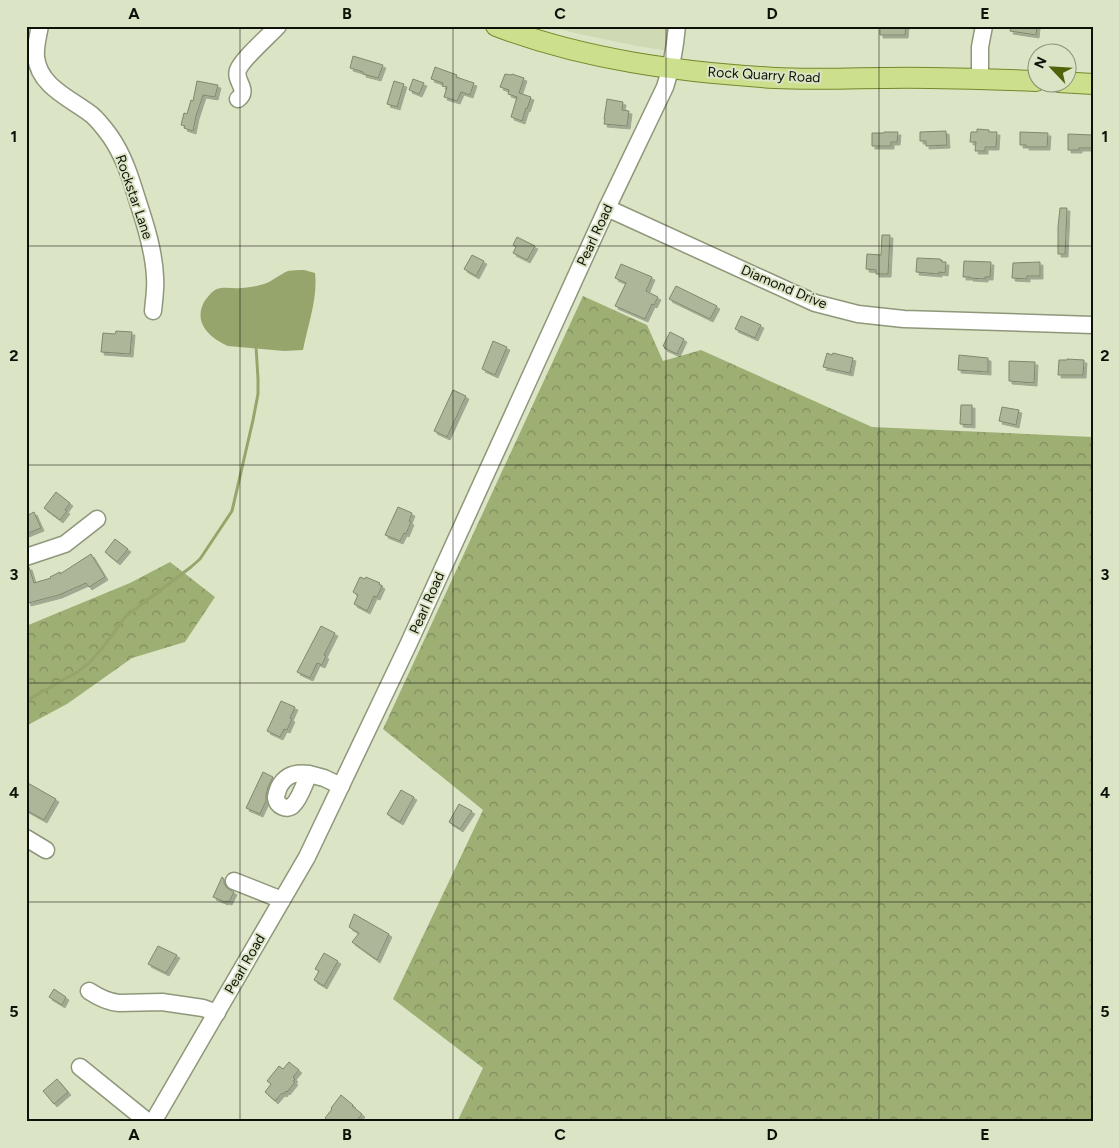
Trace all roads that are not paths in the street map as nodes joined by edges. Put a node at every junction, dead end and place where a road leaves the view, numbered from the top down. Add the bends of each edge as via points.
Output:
1 (40, 26) edge
2 (278, 26) edge
3 (496, 26) edge
4 (678, 26) edge
5 (984, 26) edge
6 (671, 69) junction
7 (980, 78) junction
8 (1026, 80) edge
9 (1076, 83) edge
10 (1093, 84) edge
11 (238, 99) dead end
12 (607, 208) junction
13 (153, 311) dead end
14 (1093, 325) edge
15 (97, 519) dead end
16 (26, 557) edge
17 (309, 774) dead end
18 (341, 786) junction
19 (26, 838) edge
20 (46, 850) dead end
21 (234, 881) dead end
22 (282, 900) junction
23 (89, 991) dead end
24 (217, 1012) junction
25 (80, 1067) dead end
26 (148, 1122) edge
27 (153, 1122) edge

1 - 13 street, Rockstar Lane via 36,55 44,78 101,124 130,175 151,249 155,278
2 - 11 street via 239,68 237,75 243,93
3 - 6 main road, Rock Quarry Road via 560,47
4 - 6 street, Pearl Road
5 - 7 street
6 - 7 main road, Rock Quarry Road via 776,78
6 - 12 street, Pearl Road
7 - 8 main road, Rock Quarry Road
9 - 10 main road
12 - 14 street, Diamond Drive via 816,303 858,314 904,319
12 - 18 street, Pearl Road
15 - 16 street via 65,544
17 - 18 street
18 - 22 street, Pearl Road
19 - 20 street
21 - 22 street
22 - 24 street, Pearl Road
23 - 24 street via 118,1003 162,1002
24 - 27 street, Pearl Road
25 - 26 street

